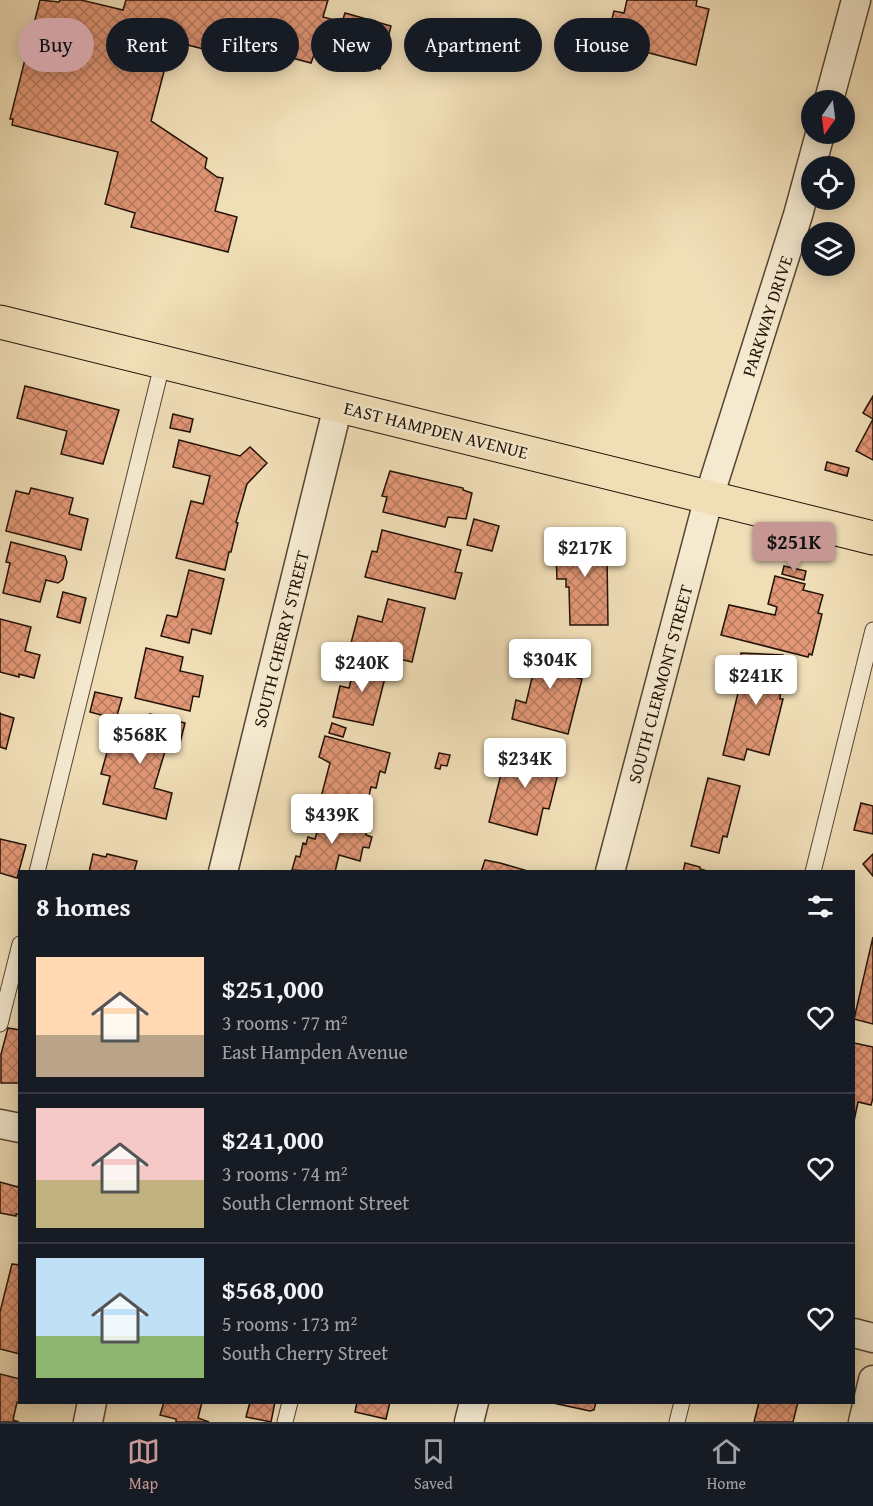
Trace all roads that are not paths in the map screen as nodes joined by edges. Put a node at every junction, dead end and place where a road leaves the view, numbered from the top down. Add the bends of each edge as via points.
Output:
1 (856, 0) edge
2 (832, 90) edge
3 (817, 144) edge
4 (0, 322) edge
5 (163, 362) junction
6 (338, 406) junction
7 (709, 497) junction
8 (873, 538) edge
9 (873, 630) edge
10 (37, 870) edge
11 (224, 870) edge
12 (611, 870) edge
13 (813, 870) edge
14 (18, 952) edge
15 (0, 1024) edge
16 (0, 1124) edge
17 (18, 1128) edge
18 (855, 1333) edge
19 (873, 1338) edge
20 (873, 1380) edge
21 (92, 1404) edge
22 (290, 1404) edge
23 (474, 1404) edge
24 (682, 1404) edge
25 (87, 1422) edge
26 (285, 1422) edge
27 (469, 1422) edge
28 (677, 1422) edge
29 (863, 1422) edge

1 - 2 street
3 - 7 street, PARKWAY DRIVE
4 - 5 highway, EAST HAMPDEN AVENUE
5 - 6 highway, EAST HAMPDEN AVENUE
5 - 10 lane
6 - 7 highway, EAST HAMPDEN AVENUE
6 - 11 street, SOUTH CHERRY STREET
7 - 8 highway, EAST HAMPDEN AVENUE
7 - 12 street, SOUTH CLERMONT STREET
9 - 13 lane
14 - 15 lane
16 - 17 street
18 - 19 street
20 - 29 street
21 - 25 street
22 - 26 lane
23 - 27 street
24 - 28 lane

